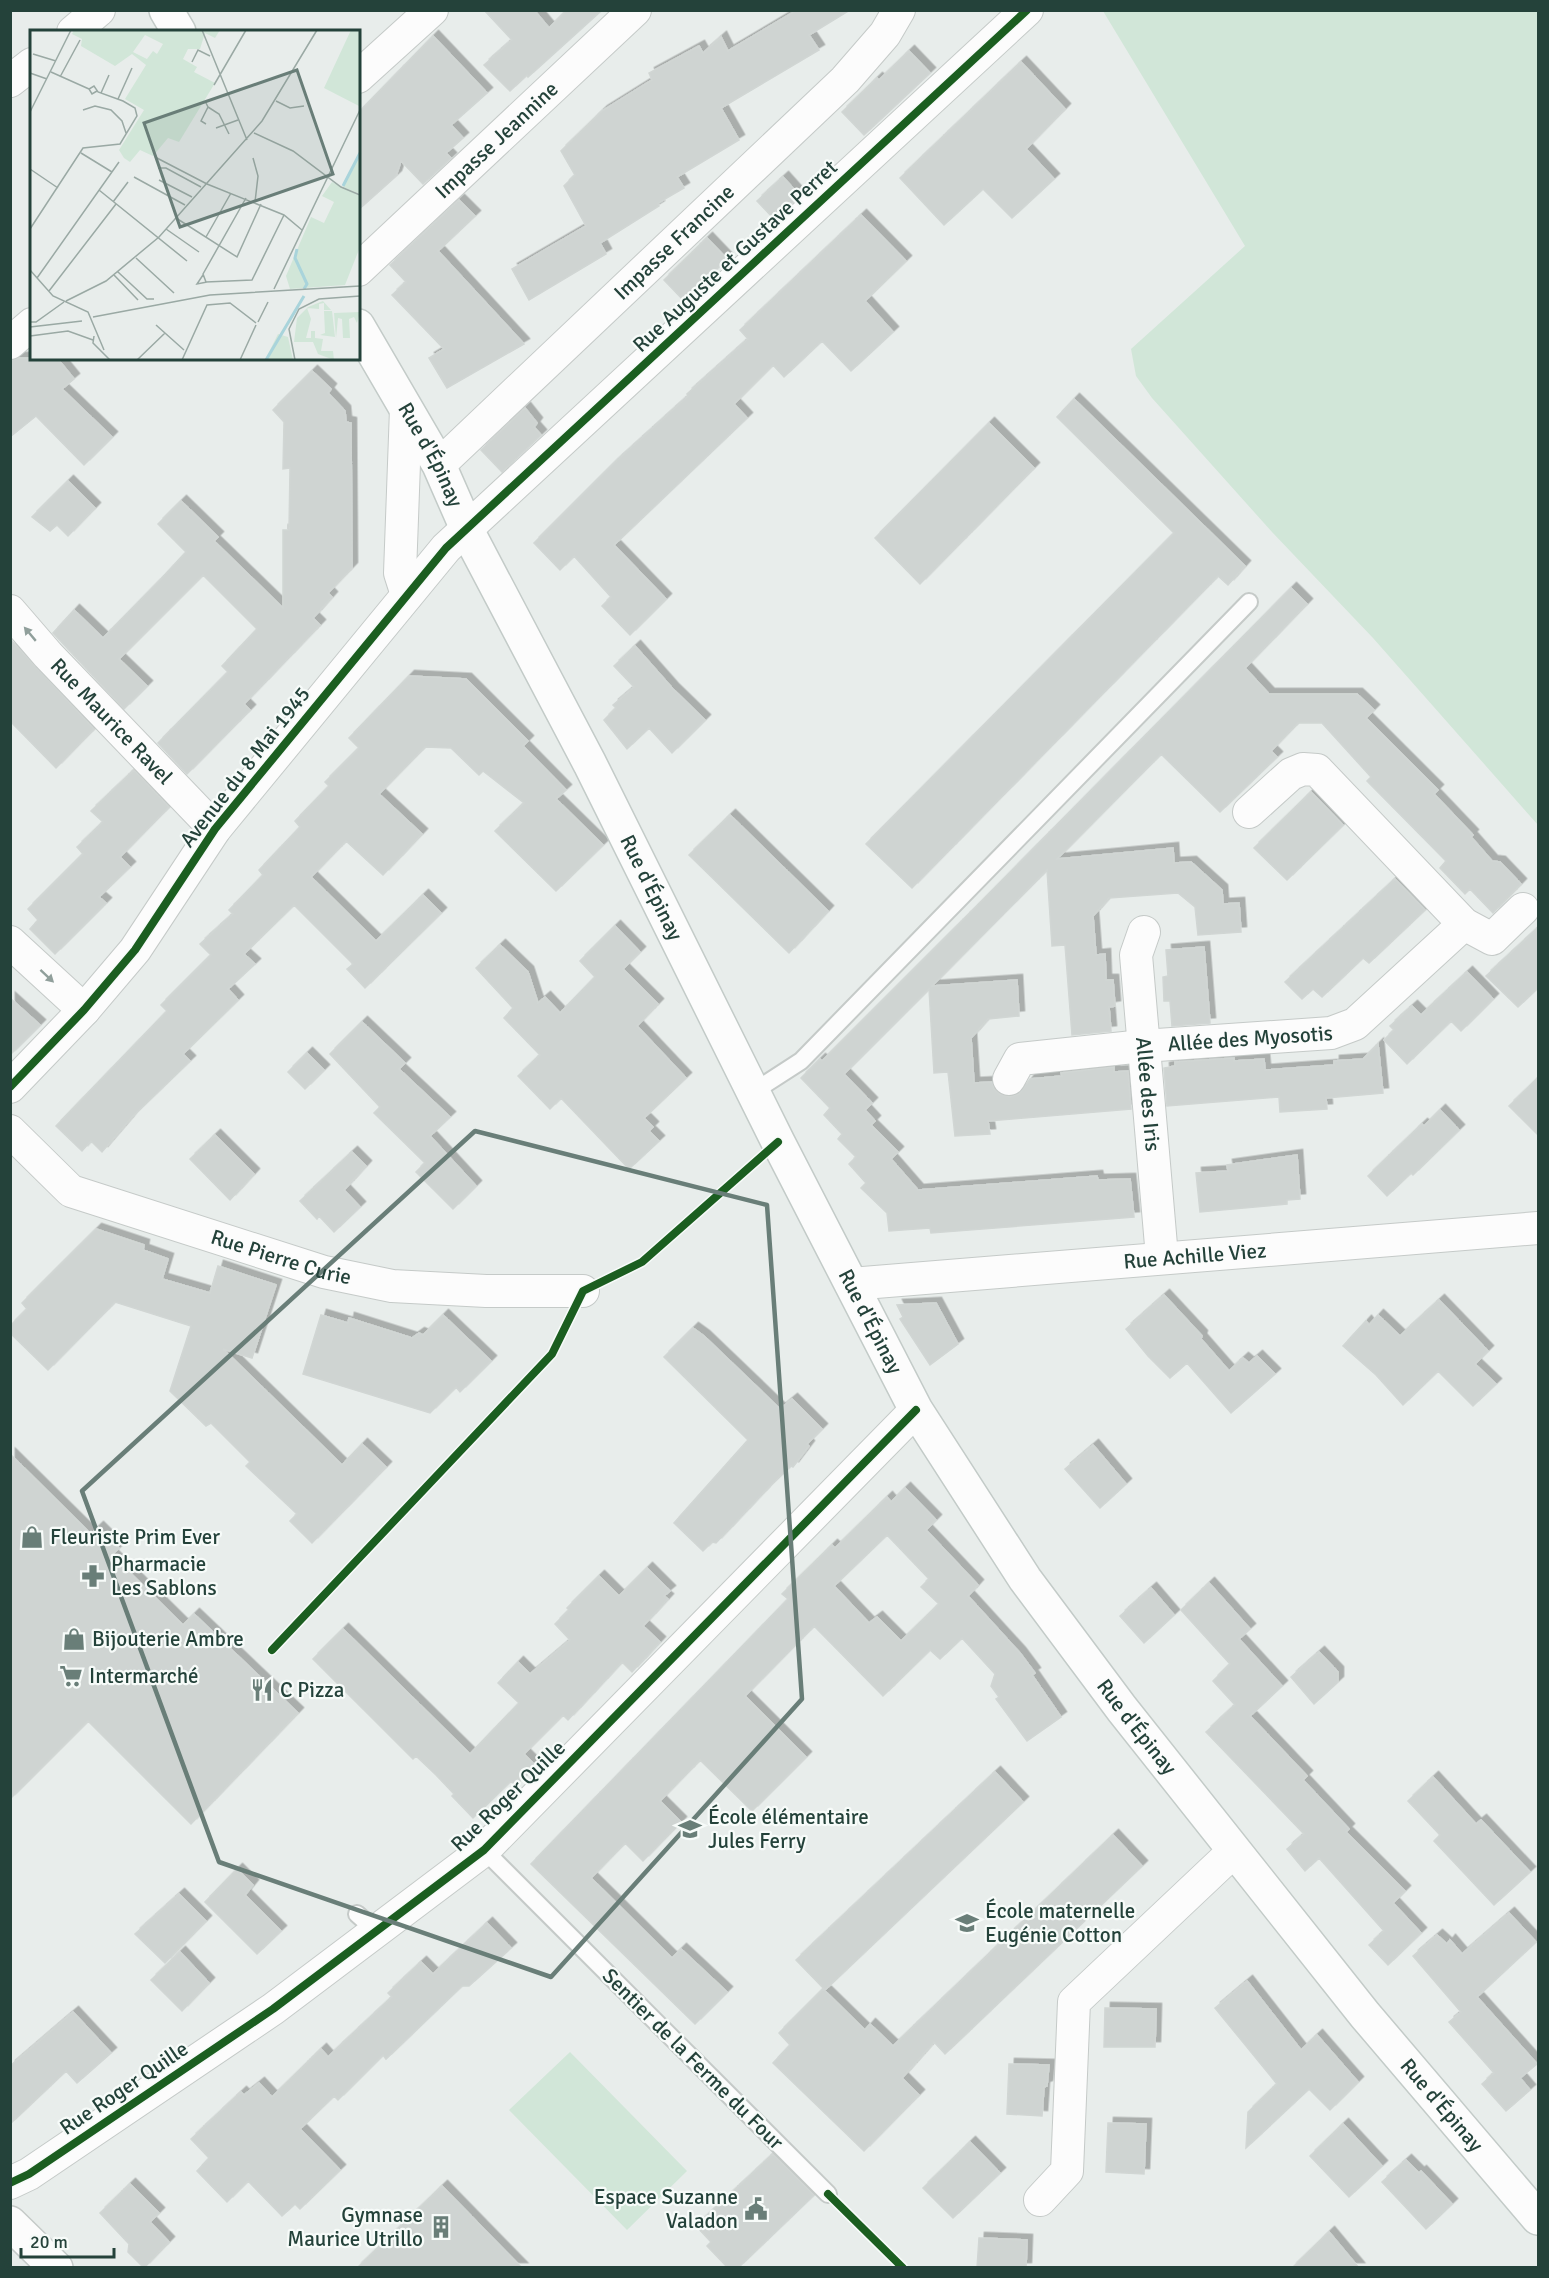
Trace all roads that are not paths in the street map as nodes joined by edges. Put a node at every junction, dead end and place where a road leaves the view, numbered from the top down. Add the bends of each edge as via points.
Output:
1 (99, 10) edge
2 (166, 10) edge
3 (432, 10) edge
4 (635, 10) edge
5 (899, 10) edge
6 (1027, 10) edge
7 (75, 30) edge
8 (178, 30) edge
9 (30, 66) edge
10 (360, 75) edge
11 (10, 81) edge
12 (360, 268) edge
13 (30, 326) edge
14 (360, 329) edge
15 (10, 343) edge
16 (406, 409) junction
17 (439, 465) junction
18 (467, 529) junction
19 (407, 595) junction
20 (1249, 602) dead end
21 (10, 611) edge
22 (1249, 812) dead end
23 (215, 829) junction
24 (1523, 909) dead end
25 (1464, 924) junction
26 (1144, 932) dead end
27 (10, 942) edge
28 (84, 1010) junction
29 (1143, 1046) junction
30 (1009, 1079) dead end
31 (10, 1087) edge
32 (753, 1092) junction
33 (10, 1131) edge
34 (1539, 1228) edge
35 (1162, 1257) junction
36 (851, 1284) junction
37 (583, 1291) dead end
38 (916, 1410) junction
39 (484, 1850) junction
40 (1234, 1851) junction
41 (10, 2183) edge
42 (828, 2194) dead end
43 (1040, 2200) dead end
44 (1539, 2218) edge
45 (10, 2223) edge
46 (56, 2268) edge

1 - 7 street
2 - 8 main road
3 - 10 street
4 - 12 street, Impasse Jeannine
5 - 17 street, Impasse Francine via 885,34 845,80
6 - 18 street, Rue Auguste et Gustave Perret
9 - 11 street
13 - 15 street
14 - 16 main road, Rue d'Épinay
16 - 17 main road, Rue d'Épinay
16 - 19 street via 400,573
17 - 18 main road, Rue d'Épinay
18 - 19 street, Avenue du 8 Mai 1945
18 - 32 main road, Rue d'Épinay via 590,764
19 - 23 street, Avenue du 8 Mai 1945
20 - 32 lane via 801,1061
23 -> 21 street, Rue Maurice Ravel
22 - 25 street via 1291,774 1303,769 1317,770
23 - 28 street, Avenue du 8 Mai 1945 via 135,950
24 - 25 street via 1492,939
25 - 29 street, Allée des Myosotis via 1355,1024 1331,1033
26 - 29 street, Allée des Iris via 1136,956
27 -> 28 street
28 - 31 street, Avenue du 8 Mai 1945
29 - 30 street, Allée des Myosotis via 1020,1059
29 - 35 street, Allée des Iris
32 - 36 main road, Rue d'Épinay
33 - 37 street, Rue Pierre Curie via 71,1191 324,1272 392,1286
34 - 35 street, Rue Achille Viez
35 - 36 street, Rue Achille Viez
36 - 38 main road, Rue d'Épinay
38 - 39 street, Rue Roger Quille
38 - 40 main road, Rue d'Épinay via 1025,1578
39 - 41 street, Rue Roger Quille via 366,1923 273,2009
39 - 42 lane, Sentier de la Ferme du Four
40 - 43 street via 1074,2002 1067,2171
40 - 44 main road, Rue d'Épinay via 1365,2015
45 - 46 main road

